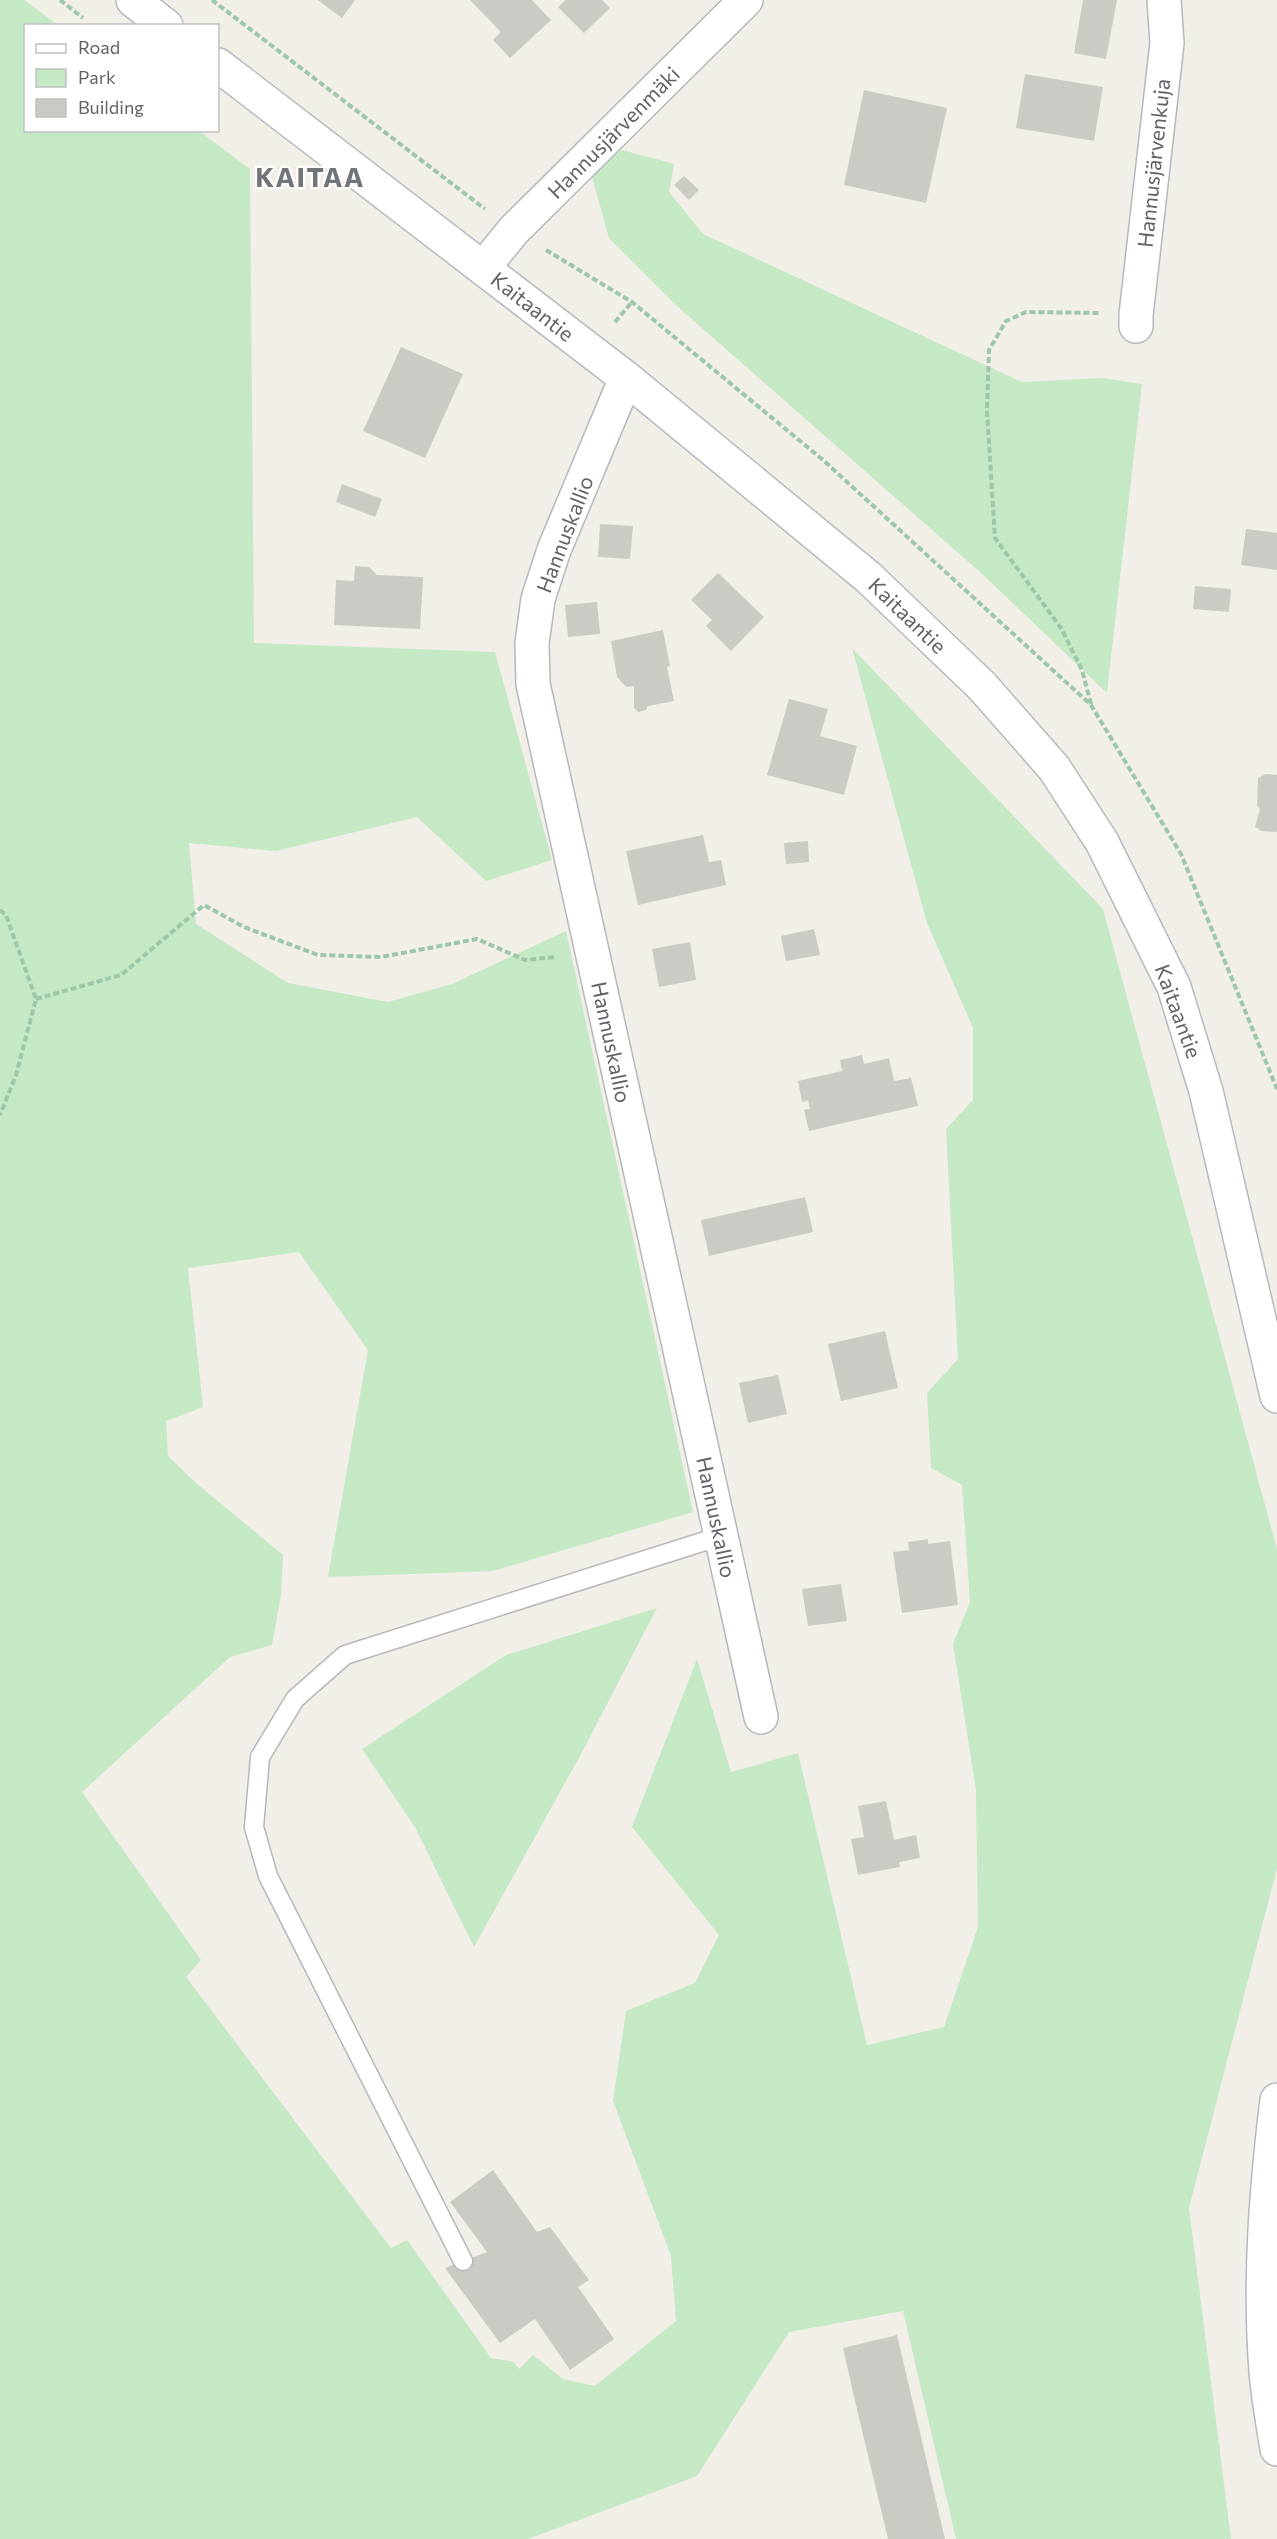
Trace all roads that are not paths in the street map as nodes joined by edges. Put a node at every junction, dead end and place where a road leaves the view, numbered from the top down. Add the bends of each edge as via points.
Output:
1 (133, 0) edge
2 (747, 0) edge
3 (1164, 0) edge
4 (163, 24) edge
5 (219, 65) edge
6 (483, 268) junction
7 (1136, 321) road end
8 (626, 378) junction
9 (1277, 1396) edge
10 (721, 1536) junction
11 (761, 1717) dead end
12 (1277, 2100) edge
13 (463, 2261) dead end
14 (1277, 2449) edge

1 - 4 main road
2 - 6 main road, Hannusjärvenmäki via 514,230
3 - 7 main road, Hannusjärvenkuja via 1167,43
5 - 6 main road, Kaitaantie
6 - 8 main road, Kaitaantie
8 - 9 main road, Kaitaantie via 868,577 982,686 1054,768 1102,842 1174,987 1184,1018 1206,1091
8 - 10 main road, Hannuskallio via 554,550 538,599 532,642 533,684
10 - 11 main road, Hannuskallio
10 - 13 lane via 345,1655 295,1699 260,1756 254,1827 268,1875
12 - 14 main road via 1267,2182 1262,2281 1266,2373

